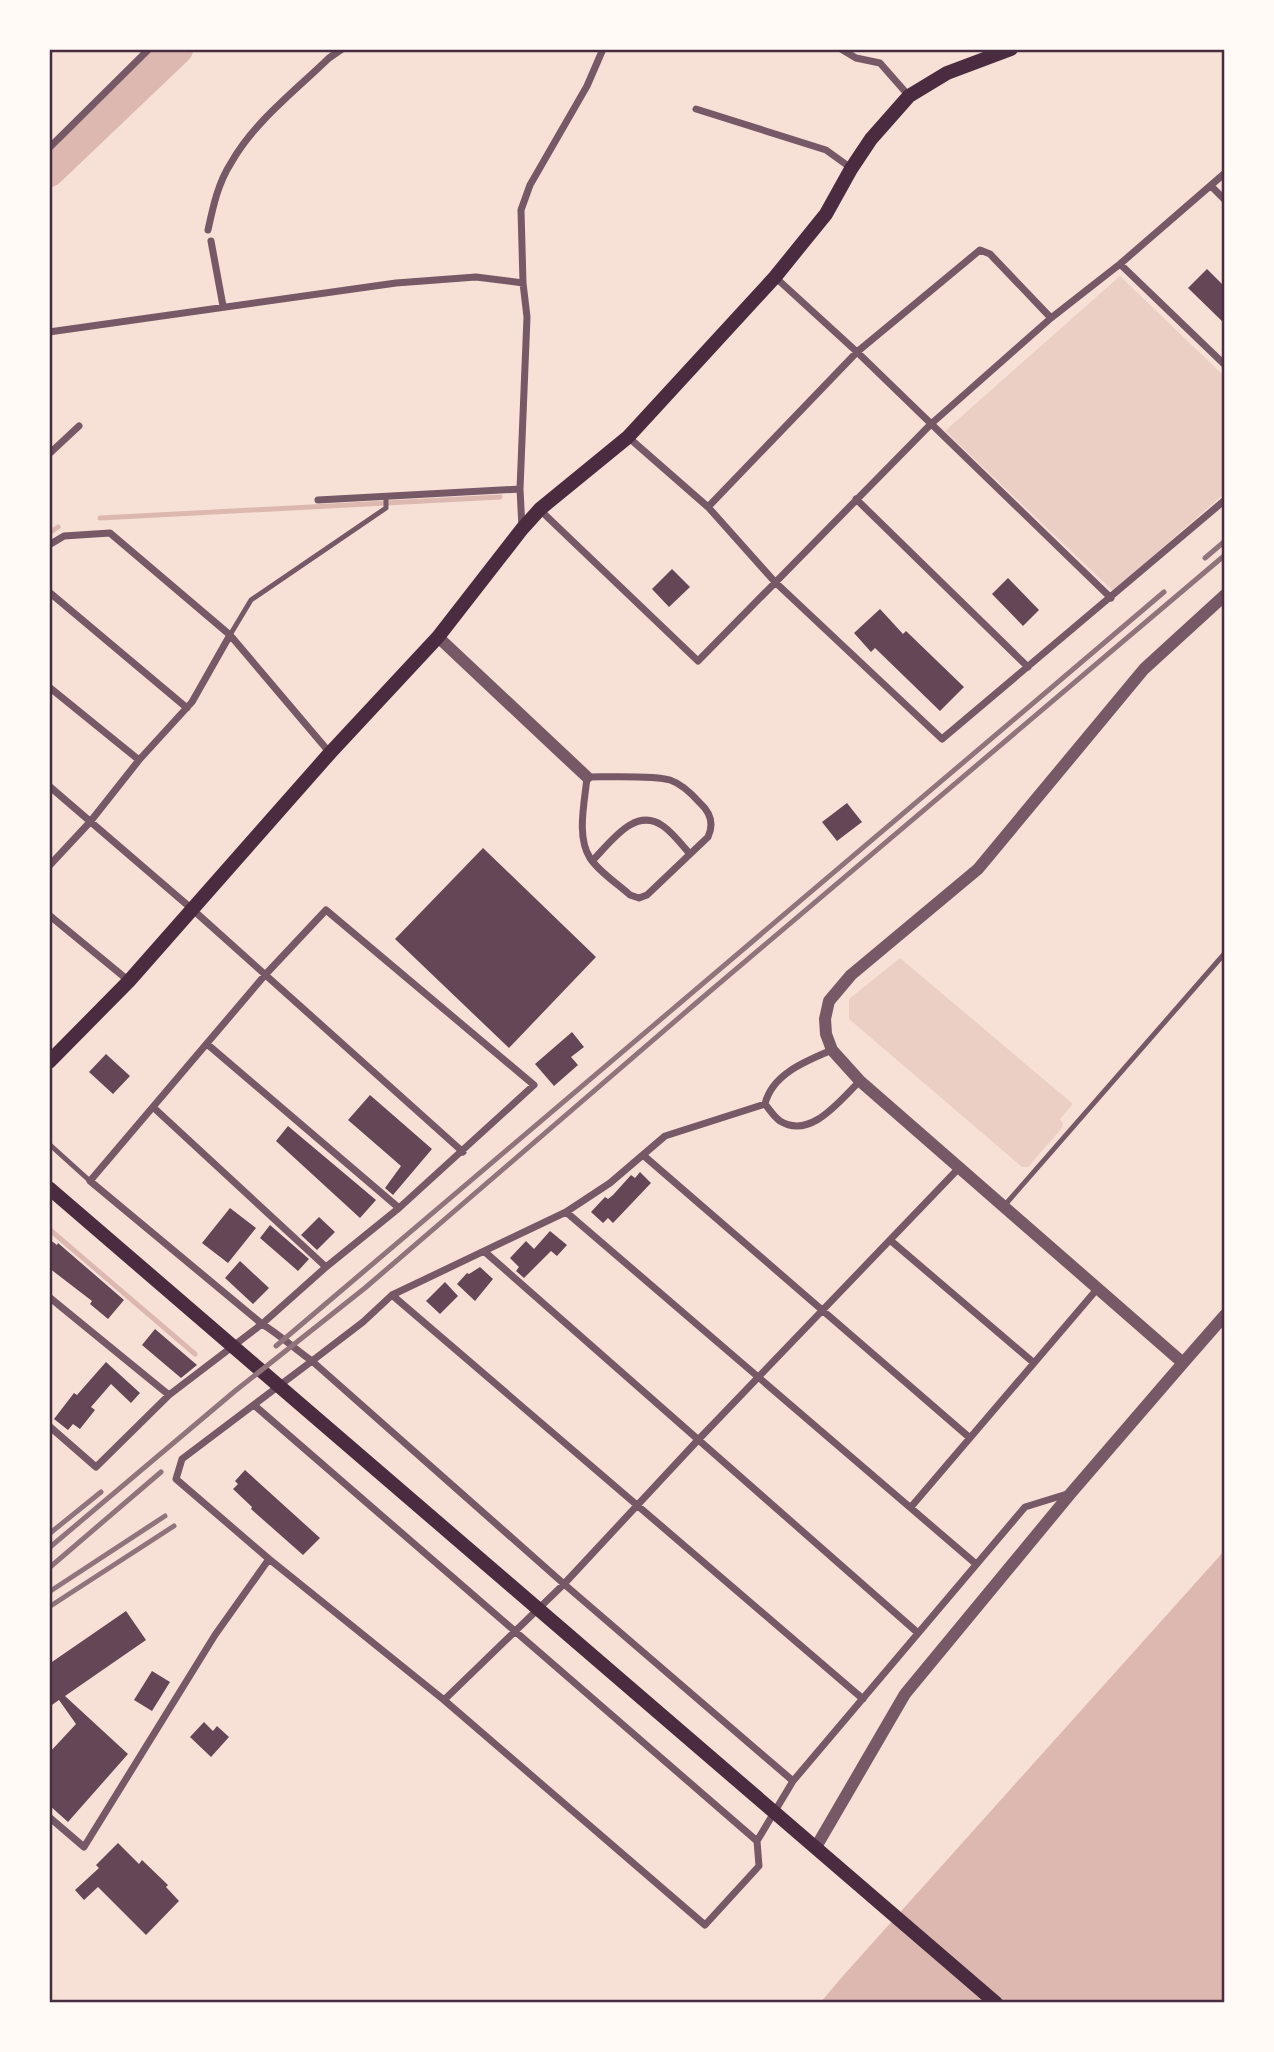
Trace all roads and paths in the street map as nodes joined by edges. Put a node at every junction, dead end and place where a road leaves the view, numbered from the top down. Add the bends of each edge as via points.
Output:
1 (149, 49) edge
2 (342, 49) edge
3 (603, 49) edge
4 (841, 49) edge
5 (1010, 49) edge
6 (909, 96) junction
7 (696, 109) dead end
8 (49, 148) edge
9 (851, 169) junction
10 (1225, 173) edge
11 (1211, 186) junction
12 (1225, 200) edge
13 (208, 230) dead end
14 (211, 241) dead end
15 (1120, 264) junction
16 (775, 277) junction
17 (523, 283) junction
18 (223, 306) junction
19 (1051, 318) junction
20 (49, 332) edge
21 (857, 352) junction
22 (1225, 365) edge
23 (931, 424) junction
24 (79, 426) dead end
25 (628, 438) junction
26 (49, 454) edge
27 (520, 489) junction
28 (386, 496) junction
29 (856, 499) junction
30 (318, 500) dead end
31 (1225, 500) edge
32 (708, 508) junction
33 (540, 509) junction
34 (522, 529) junction
35 (49, 545) edge
36 (775, 582) junction
37 (49, 592) edge
38 (1225, 595) edge
39 (1111, 598) junction
40 (230, 635) junction
41 (438, 636) junction
42 (1028, 667) junction
43 (49, 687) edge
44 (187, 708) junction
45 (330, 753) junction
46 (139, 760) junction
47 (587, 777) junction
48 (49, 786) edge
49 (90, 821) junction
50 (690, 854) junction
51 (593, 860) junction
52 (49, 866) edge
53 (192, 909) junction
54 (49, 915) edge
55 (1225, 953) edge
56 (265, 975) junction
57 (129, 981) junction
58 (208, 1044) junction
59 (832, 1051) junction
60 (49, 1062) edge
61 (860, 1082) junction
62 (765, 1104) junction
63 (154, 1108) junction
64 (49, 1144) edge
65 (463, 1152) junction
66 (643, 1155) junction
67 (959, 1168) junction
68 (90, 1181) junction
69 (49, 1188) edge
70 (1004, 1207) junction
71 (398, 1208) junction
72 (566, 1212) junction
73 (890, 1240) junction
74 (485, 1252) junction
75 (326, 1267) junction
76 (1098, 1289) junction
77 (392, 1295) junction
78 (49, 1297) edge
79 (823, 1310) junction
80 (1225, 1315) edge
81 (262, 1324) junction
82 (312, 1361) junction
83 (1034, 1363) junction
84 (1184, 1363) junction
85 (758, 1377) junction
86 (169, 1395) junction
87 (254, 1405) junction
88 (49, 1426) edge
89 (970, 1438) junction
90 (698, 1440) junction
91 (1071, 1493) junction
92 (636, 1507) junction
93 (911, 1507) junction
94 (269, 1559) junction
95 (976, 1564) junction
96 (564, 1584) junction
97 (516, 1631) junction
98 (918, 1633) junction
99 (863, 1699) junction
100 (444, 1700) junction
101 (793, 1781) junction
102 (49, 1817) edge
103 (757, 1841) junction
104 (816, 1847) junction
105 (996, 2003) edge

1 - 8 street
2 - 13 street via 252,133 230,163
3 - 17 street via 521,210
4 - 6 street via 880,63
5 - 6 main road via 947,74
6 - 9 main road
7 - 9 street via 826,150
9 - 16 main road via 826,214
10 - 11 street
11 - 12 street
11 - 15 street
14 - 18 street
15 - 19 street
15 - 22 street
16 - 21 street
16 - 25 main road
17 - 18 street via 476,277 396,283
17 - 27 street via 527,317
18 - 20 street
19 - 21 street via 990,254 980,250
19 - 23 street
21 - 23 street
21 - 32 street
23 - 29 street
23 - 39 street
24 - 26 street
25 - 32 street
25 - 33 main road
27 - 28 street
27 - 34 street
28 - 30 street
28 - 40 lane via 386,509 251,600
29 - 36 street
29 - 42 street
31 - 39 street
32 - 36 street
33 - 34 main road
33 - 36 street via 698,661
34 - 41 main road
35 - 40 street via 64,536 110,533
36 - 42 street via 942,739
37 - 44 street
38 - 59 street via 1144,669 978,869 836,992 825,1020
39 - 42 street
40 - 44 street
40 - 45 street
41 - 45 main road
41 - 47 street
43 - 46 street
44 - 46 street
45 - 53 main road
46 - 49 street
47 - 50 street via 668,779 682,786 711,817 708,837
47 - 51 street via 584,842
48 - 49 street
49 - 52 street
49 - 53 street
50 - 51 street via 663,825 646,819 628,824
50 - 51 street via 639,898
53 - 56 street
53 - 57 main road
54 - 57 street
55 - 70 lane
56 - 58 street
56 - 65 street
56 - 65 street via 326,910 534,1085
57 - 60 main road
58 - 63 street
58 - 71 street
59 - 61 street
59 - 62 street via 802,1062 777,1082
61 - 62 street via 819,1120 798,1127 780,1120
61 - 67 street
62 - 66 street via 665,1136
63 - 68 street
63 - 75 street
64 - 68 lane
65 - 71 street
66 - 72 street
66 - 79 street
67 - 70 street
67 - 73 street
68 - 81 street
69 - 104 main road
70 - 76 street
71 - 75 street
72 - 74 street
72 - 85 street
73 - 79 street
73 - 83 street
74 - 77 street
74 - 90 street
75 - 81 street
76 - 83 street
76 - 84 street
77 - 82 street
77 - 92 street
78 - 86 street
79 - 85 street
79 - 89 street
80 - 84 street
81 - 82 street
81 - 86 street
82 - 87 street
82 - 96 street
83 - 89 street
84 - 91 street
85 - 90 street
85 - 93 street
86 - 88 street via 96,1467
87 - 94 street via 182,1459 176,1479
87 - 97 street
89 - 93 street
90 - 92 street
90 - 98 street
91 - 95 street via 1025,1507
91 - 104 street via 905,1694
92 - 96 street
92 - 99 street
93 - 95 street
94 - 100 street
94 - 102 street via 215,1635 83,1847
95 - 98 street
96 - 97 street
96 - 101 street
97 - 100 street
97 - 103 street
98 - 99 street
99 - 101 street
100 - 103 street via 705,1925 760,1866
101 - 103 street
104 - 105 main road

